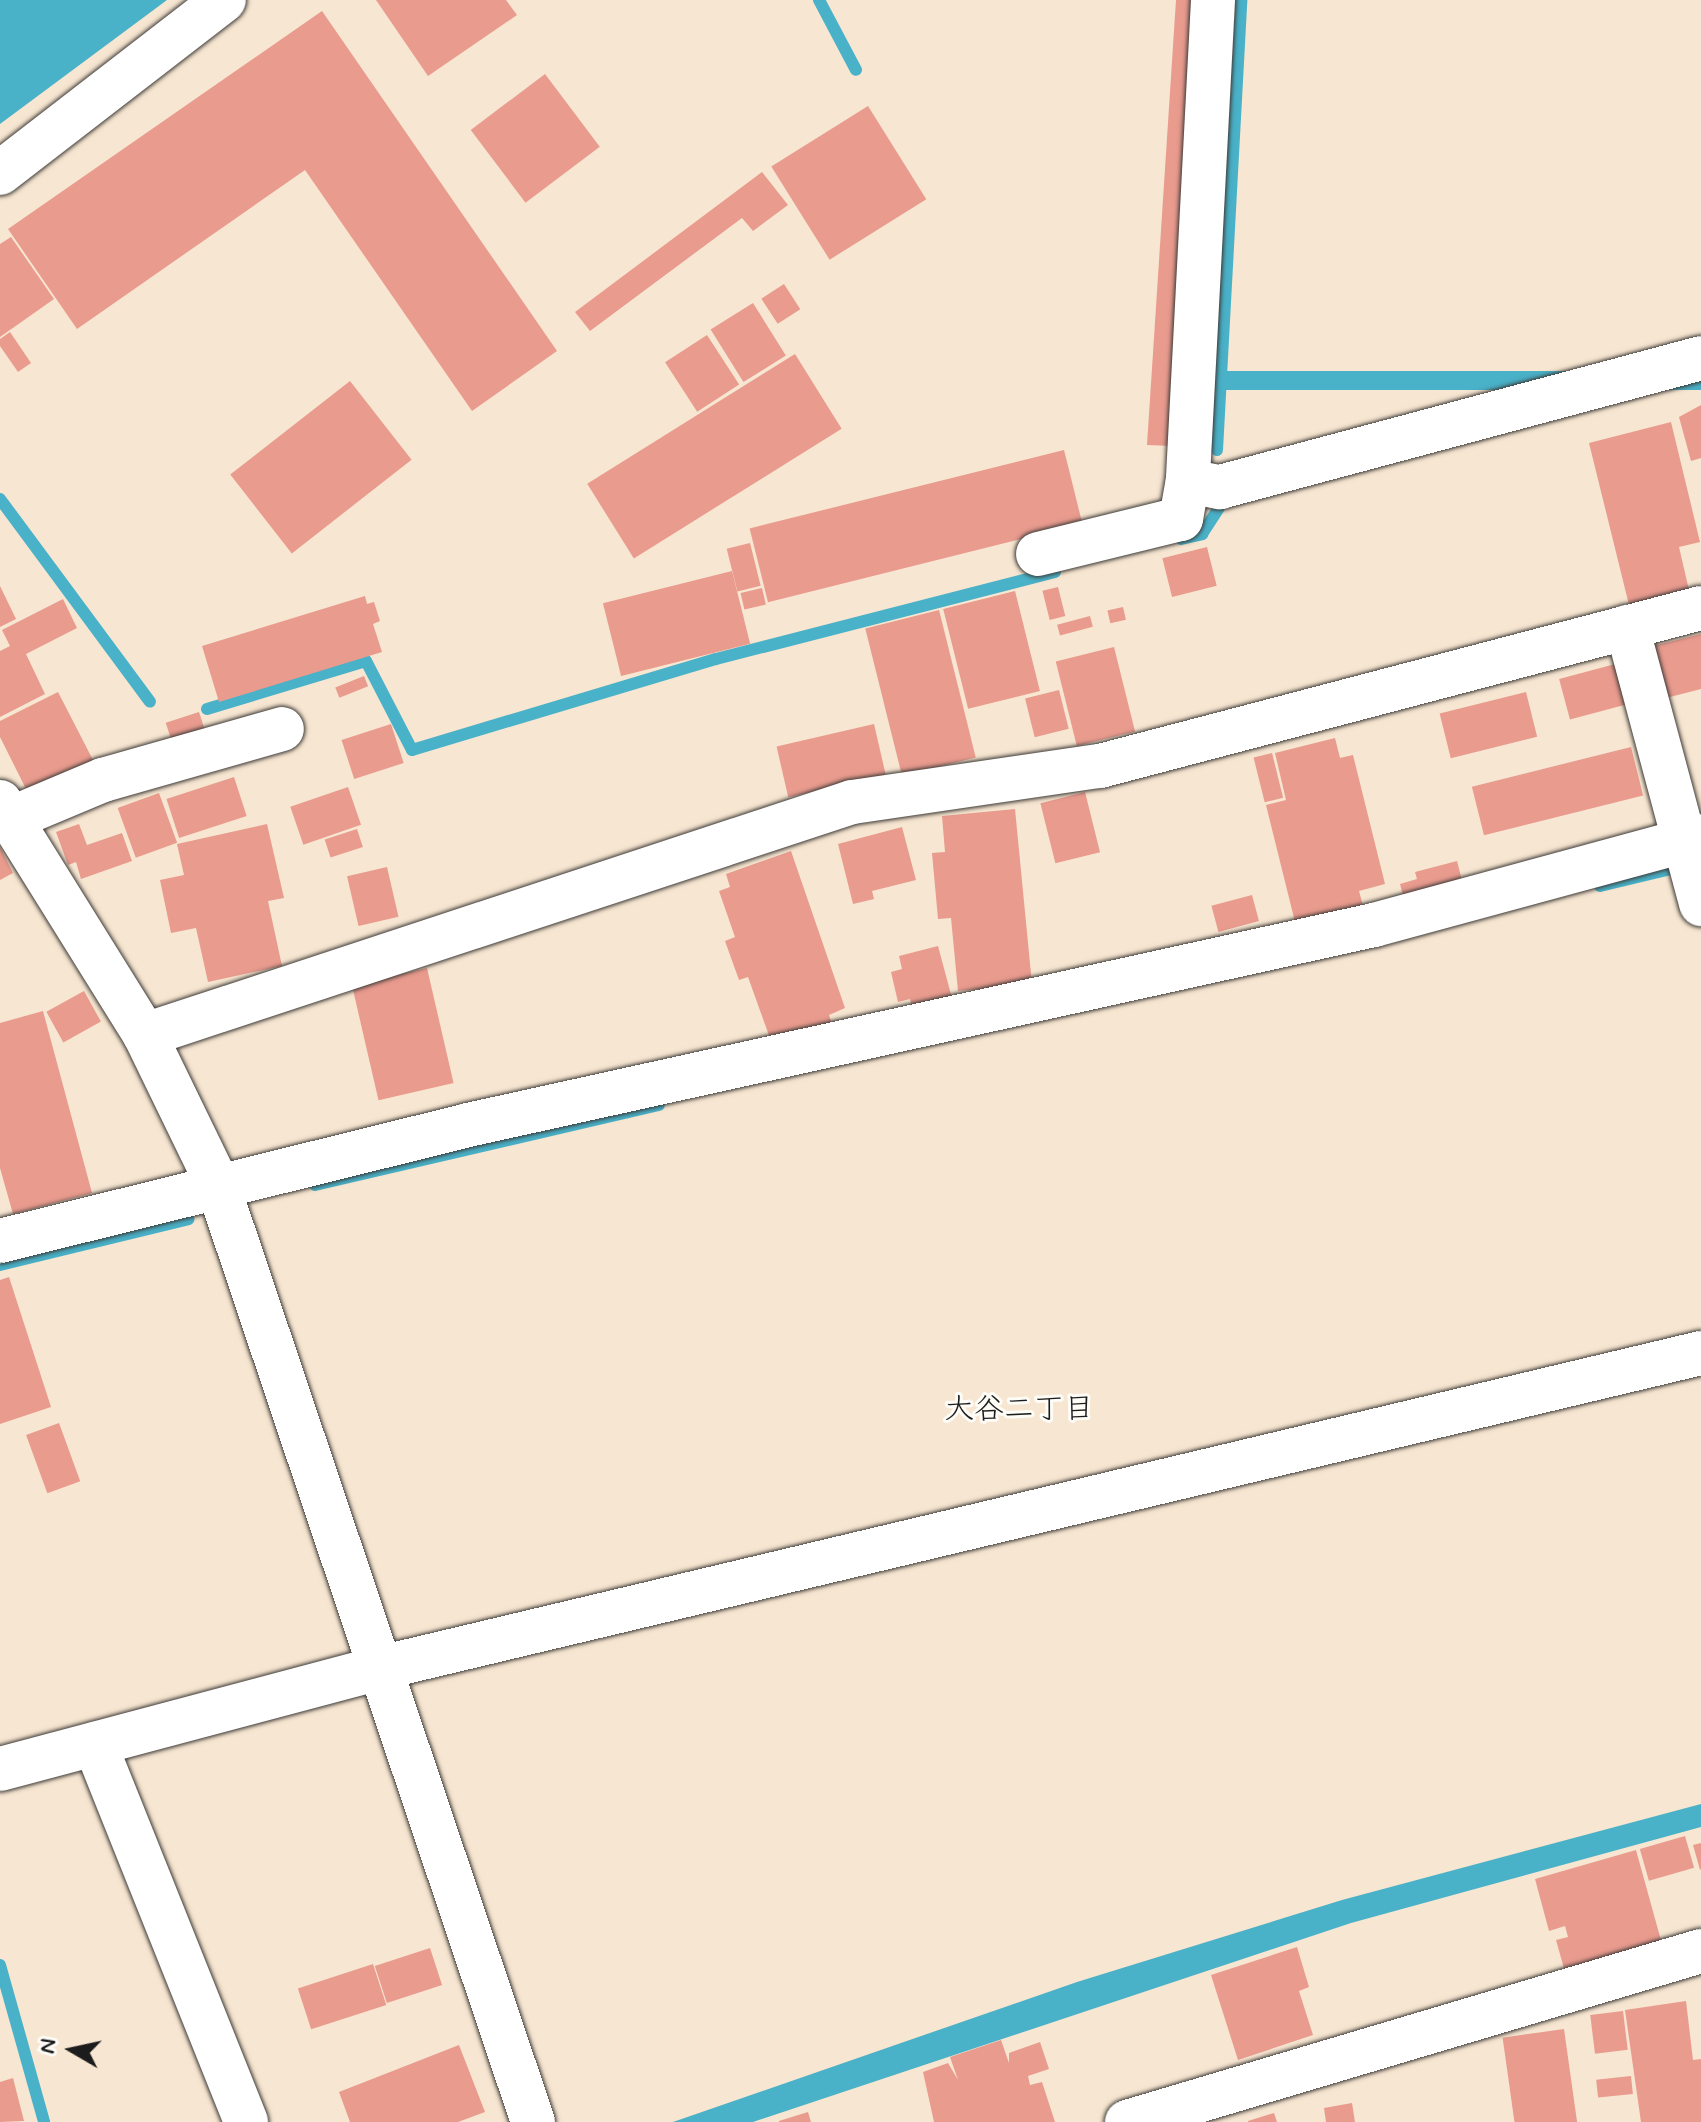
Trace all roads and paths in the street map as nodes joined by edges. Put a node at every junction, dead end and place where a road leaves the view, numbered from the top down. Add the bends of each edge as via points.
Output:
1 (224, 0) edge
2 (1213, 0) edge
3 (0, 173) edge
4 (1701, 358) edge
5 (1188, 481) junction
6 (1038, 554) dead end
7 (1701, 608) edge
8 (1627, 627) junction
9 (282, 729) dead end
10 (5, 811) edge
11 (1692, 838) edge
12 (1701, 904) edge
13 (145, 1035) junction
14 (217, 1183) junction
15 (0, 1241) edge
16 (1701, 1353) edge
17 (384, 1667) junction
18 (95, 1744) junction
19 (0, 1769) edge
20 (1701, 1951) edge
21 (246, 2122) edge
22 (533, 2122) edge
23 (1127, 2122) edge

1 - 3 street
2 - 5 street
4 - 5 street via 1220,487
5 - 6 street via 1181,519
7 - 8 street
8 - 11 street
8 - 13 street via 1100,766 852,802
9 - 10 street
10 - 13 street
11 - 12 street
11 - 14 street via 1374,925
13 - 14 street
14 - 15 street
14 - 17 street
16 - 17 street
17 - 18 street
17 - 22 street
18 - 19 street
18 - 21 street
20 - 23 street

